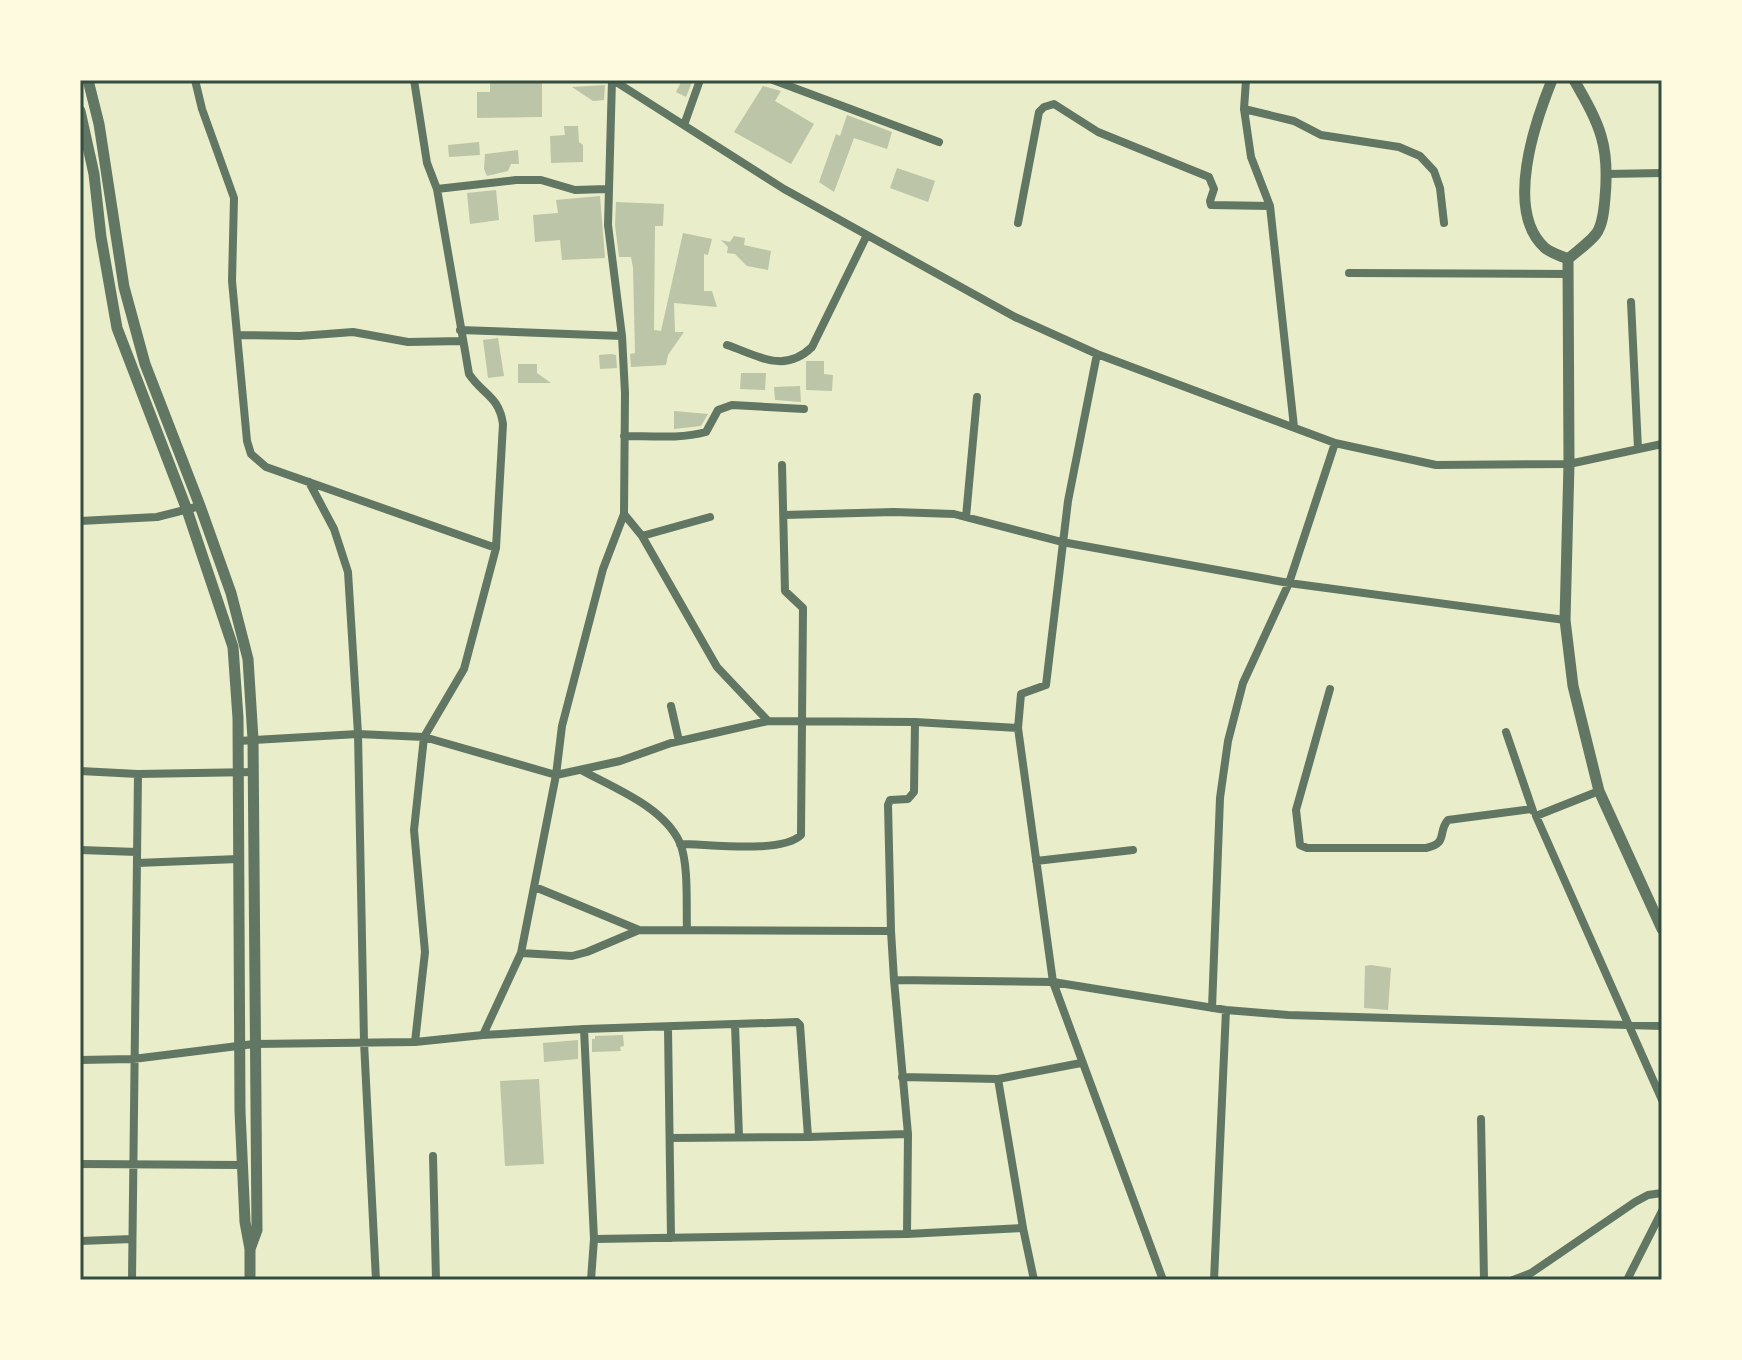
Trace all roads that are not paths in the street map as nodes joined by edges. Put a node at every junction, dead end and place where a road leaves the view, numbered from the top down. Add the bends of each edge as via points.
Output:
1 (88, 80) edge
2 (195, 80) edge
3 (414, 80) edge
4 (613, 80) edge
5 (700, 80) edge
6 (773, 80) edge
7 (1246, 80) edge
8 (1552, 80) edge
9 (1574, 80) edge
10 (1244, 109) junction
11 (80, 111) edge
12 (684, 125) junction
13 (939, 142) dead end
14 (1662, 173) edge
15 (1607, 174) junction
16 (437, 189) junction
17 (607, 189) junction
18 (1270, 206) junction
19 (1018, 223) dead end
20 (1444, 223) dead end
21 (867, 235) junction
22 (1568, 259) junction
23 (1349, 273) dead end
24 (1568, 274) junction
25 (1631, 302) dead end
26 (460, 330) junction
27 (238, 335) junction
28 (622, 336) junction
29 (463, 341) junction
30 (727, 345) dead end
31 (1097, 354) junction
32 (977, 397) dead end
33 (804, 409) dead end
34 (1294, 427) junction
35 (624, 436) junction
36 (1335, 443) junction
37 (1662, 444) edge
38 (1638, 449) junction
39 (1569, 464) junction
40 (782, 465) dead end
41 (309, 482) junction
42 (200, 506) junction
43 (187, 510) junction
44 (624, 514) junction
45 (784, 515) junction
46 (710, 517) dead end
47 (966, 517) junction
48 (80, 521) edge
49 (642, 536) junction
50 (1062, 542) junction
51 (496, 548) junction
52 (1289, 583) junction
53 (1565, 620) junction
54 (1330, 689) dead end
55 (671, 706) dead end
56 (768, 721) junction
57 (801, 722) junction
58 (915, 722) junction
59 (1018, 728) junction
60 (1506, 732) dead end
61 (358, 734) junction
62 (424, 737) junction
63 (253, 739) junction
64 (238, 741) junction
65 (679, 741) junction
66 (580, 770) junction
67 (80, 771) edge
68 (254, 772) junction
69 (238, 773) junction
70 (138, 774) junction
71 (556, 775) junction
72 (1599, 791) junction
73 (1534, 812) junction
74 (680, 844) junction
75 (80, 850) edge
76 (1133, 850) dead end
77 (137, 852) junction
78 (238, 859) junction
79 (1036, 861) junction
80 (137, 863) junction
81 (535, 887) junction
82 (1657, 906) edge
83 (1662, 929) edge
84 (639, 930) junction
85 (687, 930) junction
86 (891, 931) junction
87 (521, 953) junction
88 (894, 980) junction
89 (1053, 982) junction
90 (1212, 1008) junction
91 (1226, 1010) junction
92 (735, 1024) junction
93 (1628, 1026) junction
94 (1662, 1026) edge
95 (668, 1028) junction
96 (584, 1029) junction
97 (483, 1035) junction
98 (364, 1042) junction
99 (415, 1042) junction
100 (254, 1044) junction
101 (240, 1045) junction
102 (133, 1059) junction
103 (80, 1060) edge
104 (1081, 1063) junction
105 (902, 1077) junction
106 (998, 1079) junction
107 (1662, 1100) edge
108 (1481, 1119) dead end
109 (908, 1134) junction
110 (739, 1137) junction
111 (808, 1137) junction
112 (670, 1138) junction
113 (433, 1156) dead end
114 (80, 1164) edge
115 (242, 1165) junction
116 (132, 1166) junction
117 (1662, 1193) edge
118 (1662, 1211) edge
119 (1023, 1228) junction
120 (907, 1234) junction
121 (671, 1238) junction
122 (132, 1239) junction
123 (594, 1239) junction
124 (80, 1241) edge
125 (250, 1249) junction
126 (1530, 1276) edge
127 (249, 1278) edge
128 (132, 1280) edge
129 (376, 1280) edge
130 (436, 1280) edge
131 (591, 1280) edge
132 (1034, 1280) edge
133 (1163, 1280) edge
134 (1214, 1280) edge
135 (1484, 1280) edge
136 (1513, 1280) edge
137 (1627, 1280) edge

1 - 42 street via 124,287 145,364
2 - 27 street via 234,198 232,281
3 - 16 street via 427,163
4 - 12 street
4 - 17 street
5 - 12 street
6 - 13 street
7 - 10 street
8 - 22 street via 1534,129 1525,198 1531,226 1545,248
9 - 15 street via 1599,124
10 - 18 street via 1251,157
10 - 20 street via 1294,121 1321,135 1399,147 1420,156 1434,171
11 - 43 street via 117,328
12 - 21 street
14 - 15 street
15 - 22 street via 1597,233
16 - 17 street via 541,180 575,190
16 - 26 street
17 - 28 street
18 - 19 street via 1211,205 1214,189 1209,177 1098,132 1054,104 1039,112
18 - 34 street
21 - 30 street via 812,347 799,359 776,362
21 - 31 street via 1015,317
22 - 24 street
23 - 24 street
24 - 39 street
25 - 38 street
26 - 28 street
26 - 29 street
27 - 29 street via 353,332 408,342
27 - 41 street via 251,454 266,467
28 - 35 street
29 - 51 street via 469,374 501,409
31 - 34 street
31 - 50 street
32 - 47 street
33 - 35 street via 732,405 718,410 701,434
34 - 36 street
35 - 44 street
36 - 39 street via 1436,465
36 - 52 street
37 - 38 street
38 - 39 street
39 - 53 street
40 - 45 street
41 - 51 street
41 - 61 street via 334,529 348,572
42 - 43 street
42 - 63 street via 248,659
43 - 48 street
43 - 64 street via 233,647
44 - 49 street
44 - 71 street via 603,569 562,726
45 - 47 street via 894,512
45 - 57 street via 785,591 803,608
46 - 49 street
47 - 50 street
49 - 56 street via 717,667
50 - 52 street
50 - 59 street via 1046,685 1021,694
51 - 62 street via 464,669
52 - 53 street
52 - 90 street via 1243,683 1228,741 1220,798
53 - 72 street via 1573,686
54 - 73 street via 1296,810 1300,845 1426,848 1441,841 1448,820
55 - 65 street
56 - 57 street
56 - 65 street
57 - 58 street
57 - 74 street via 801,835 776,846
58 - 59 street
58 - 86 street via 914,792 888,805
59 - 79 street
60 - 73 street
61 - 62 street
61 - 63 street
61 - 98 street
62 - 71 street
62 - 99 street via 414,830 425,952
63 - 64 street
63 - 68 street
64 - 69 street
65 - 66 street
66 - 71 street
66 - 74 street via 663,819
67 - 70 street
68 - 69 street
68 - 100 street
69 - 70 street
69 - 78 street
70 - 77 street
71 - 81 street
72 - 73 street
72 - 82 street
73 - 93 street
74 - 85 street
75 - 77 street
76 - 79 street
77 - 80 street
78 - 80 street
78 - 101 street
79 - 89 street
80 - 102 street
81 - 84 street
81 - 87 street
82 - 83 street
84 - 85 street
84 - 87 street via 572,956
85 - 86 street
86 - 88 street
87 - 97 street
88 - 89 street
88 - 105 street
89 - 90 street
89 - 104 street
90 - 91 street
91 - 93 street
91 - 134 street
92 - 95 street
92 - 110 street
92 - 111 street via 800,1025
93 - 94 street
93 - 107 street
95 - 96 street
95 - 112 street
96 - 97 street
96 - 123 street
97 - 99 street
98 - 99 street
98 - 100 street
98 - 129 street
100 - 101 street
100 - 125 street via 257,1230
101 - 102 street
101 - 115 street
102 - 103 street
102 - 116 street
104 - 106 street
104 - 133 street
105 - 106 street
105 - 109 street
106 - 119 street
108 - 135 street
109 - 111 street
109 - 120 street
110 - 111 street
110 - 112 street
112 - 121 street
113 - 130 street
114 - 116 street
115 - 116 street
115 - 125 street
116 - 122 street
117 - 126 street via 1635,1202
118 - 137 street
119 - 120 street
119 - 132 street
120 - 121 street
121 - 123 street
122 - 124 street
122 - 128 street
123 - 131 street
125 - 127 street
126 - 136 street

